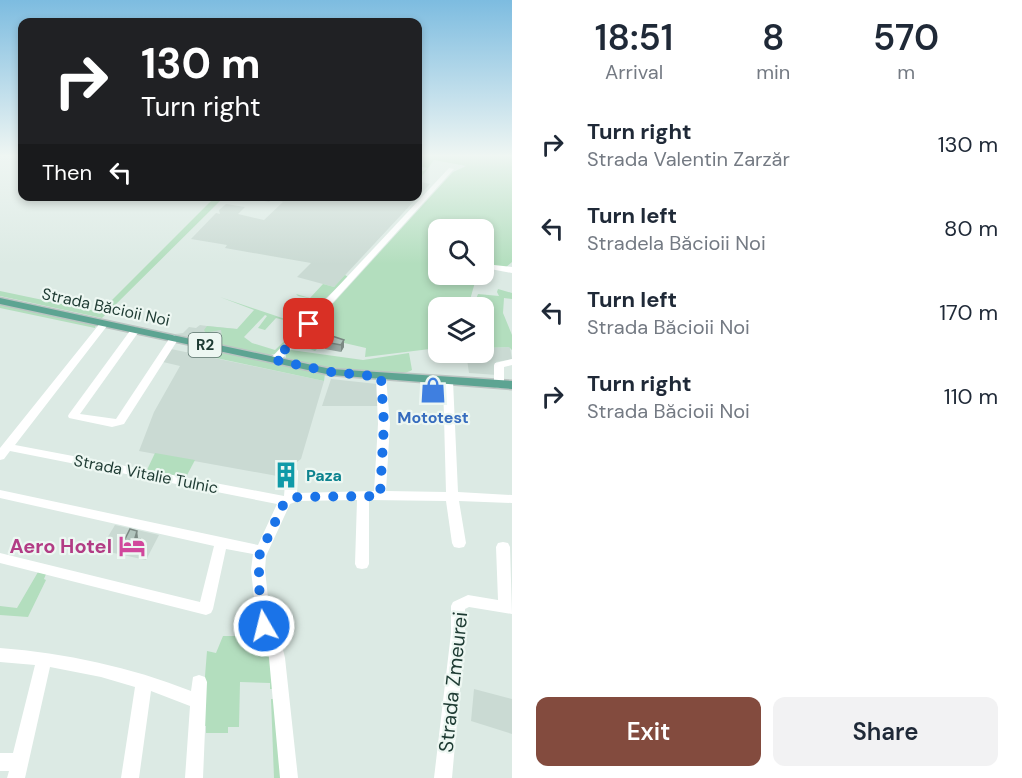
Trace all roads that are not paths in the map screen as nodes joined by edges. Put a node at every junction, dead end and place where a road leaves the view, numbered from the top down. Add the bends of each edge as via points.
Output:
1 (431, 191) edge
2 (494, 267) edge
3 (512, 270) edge
4 (0, 301) edge
5 (104, 324) junction
6 (135, 330) junction
7 (174, 338) junction
8 (275, 360) junction
9 (512, 362) edge
10 (381, 377) junction
11 (448, 381) junction
12 (506, 385) edge
13 (4, 451) edge
14 (292, 471) dead end
15 (0, 494) edge
16 (363, 496) junction
17 (380, 496) junction
18 (452, 496) junction
19 (287, 499) junction
20 (512, 499) edge
21 (221, 543) junction
22 (459, 543) dead end
23 (503, 547) dead end
24 (261, 551) junction
25 (0, 558) edge
26 (362, 564) dead end
27 (509, 607) edge
28 (0, 655) edge
29 (44, 660) junction
30 (144, 681) junction
31 (199, 682) dead end
32 (198, 702) junction
33 (0, 762) edge
34 (18, 770) edge
35 (130, 778) edge
36 (194, 778) edge
37 (289, 778) edge
38 (443, 778) edge

1 - 8 street
2 - 3 street
4 - 5 main road, Strada Băcioii Noi / R2
5 - 6 main road, Strada Băcioii Noi / R2
5 - 13 street
6 - 7 main road, Strada Băcioii Noi / R2
6 - 7 street via 73,416 120,422
7 - 8 main road, Strada Băcioii Noi / R2
8 - 10 main road, Strada Băcioii Noi / R2
9 - 12 street via 499,365
10 - 11 main road, Strada Băcioii Noi / R2
10 - 17 street via 384,424
11 - 12 main road, Strada Băcioii Noi / R2
11 - 18 street
13 - 19 street, Strada Vitalie Tulnic
14 - 19 street
15 - 21 street
16 - 17 street, Strada Vitalie Tulnic
16 - 19 street, Strada Vitalie Tulnic
16 - 26 street
17 - 18 street, Strada Vitalie Tulnic
18 - 20 street, Strada Vitalie Tulnic
18 - 22 street
19 - 24 street
21 - 24 street
21 - 25 street via 210,590 188,605
23 - 27 street
24 - 37 street via 260,603 277,658
27 - 38 street, Strada Zmeurei via 468,601 458,606
28 - 29 street
29 - 30 street
29 - 34 street
30 - 32 street
30 - 35 street
31 - 32 street
32 - 36 street
33 - 34 street

